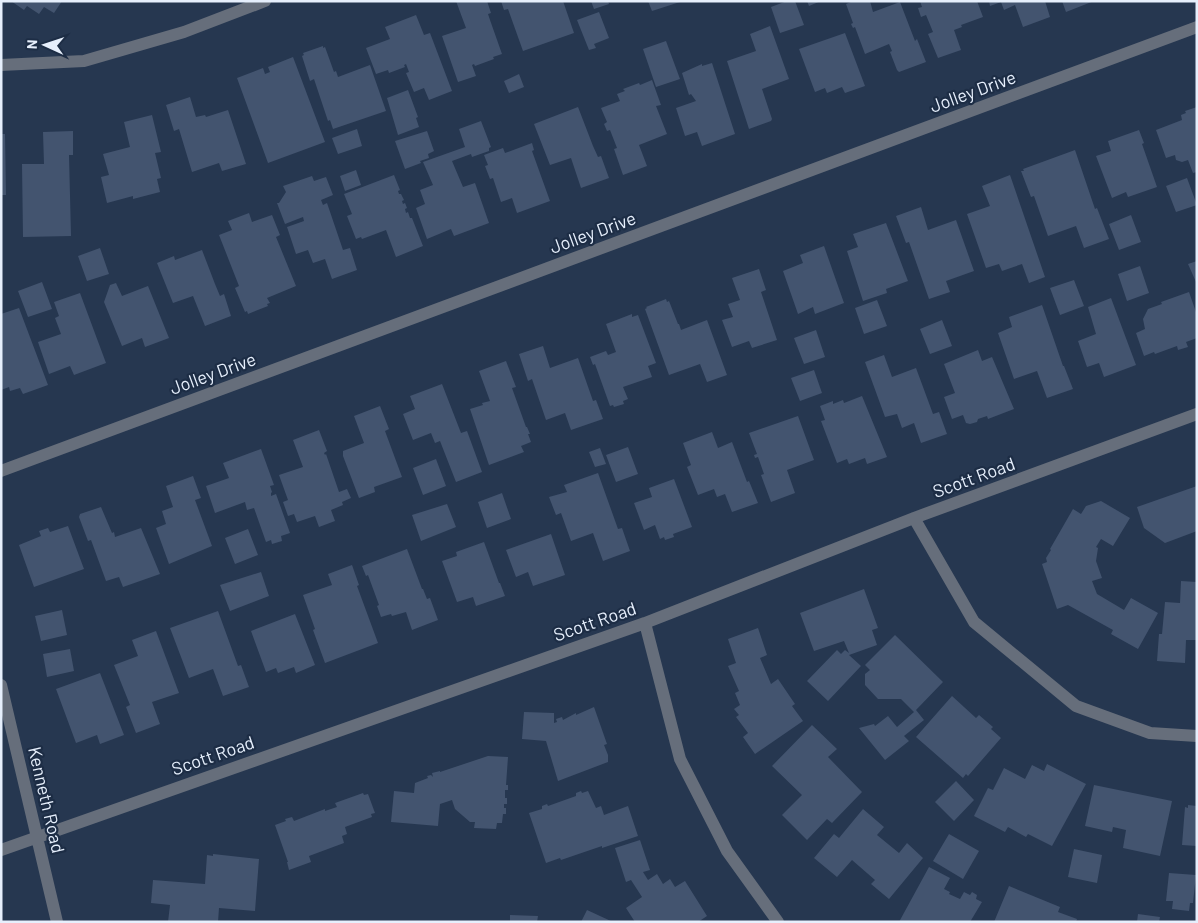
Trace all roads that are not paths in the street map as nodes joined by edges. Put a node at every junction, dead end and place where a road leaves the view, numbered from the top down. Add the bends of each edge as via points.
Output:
1 (265, 1) edge
2 (1197, 27) edge
3 (1, 65) edge
4 (1197, 414) edge
5 (1, 472) edge
6 (914, 518) junction
7 (645, 623) junction
8 (1, 685) edge
9 (1197, 736) edge
10 (36, 837) junction
11 (1, 850) edge
12 (57, 922) edge
13 (778, 922) edge

1 - 3 street via 184,32 84,60
2 - 5 street, Jolley Drive
4 - 6 street, Scott Road
6 - 7 street, Scott Road
6 - 9 street via 974,622 1076,706 1150,733
7 - 10 street, Scott Road
7 - 13 street via 680,759 726,851
8 - 10 street, Kenneth Road
10 - 11 street, Scott Road
10 - 12 street, Kenneth Road

